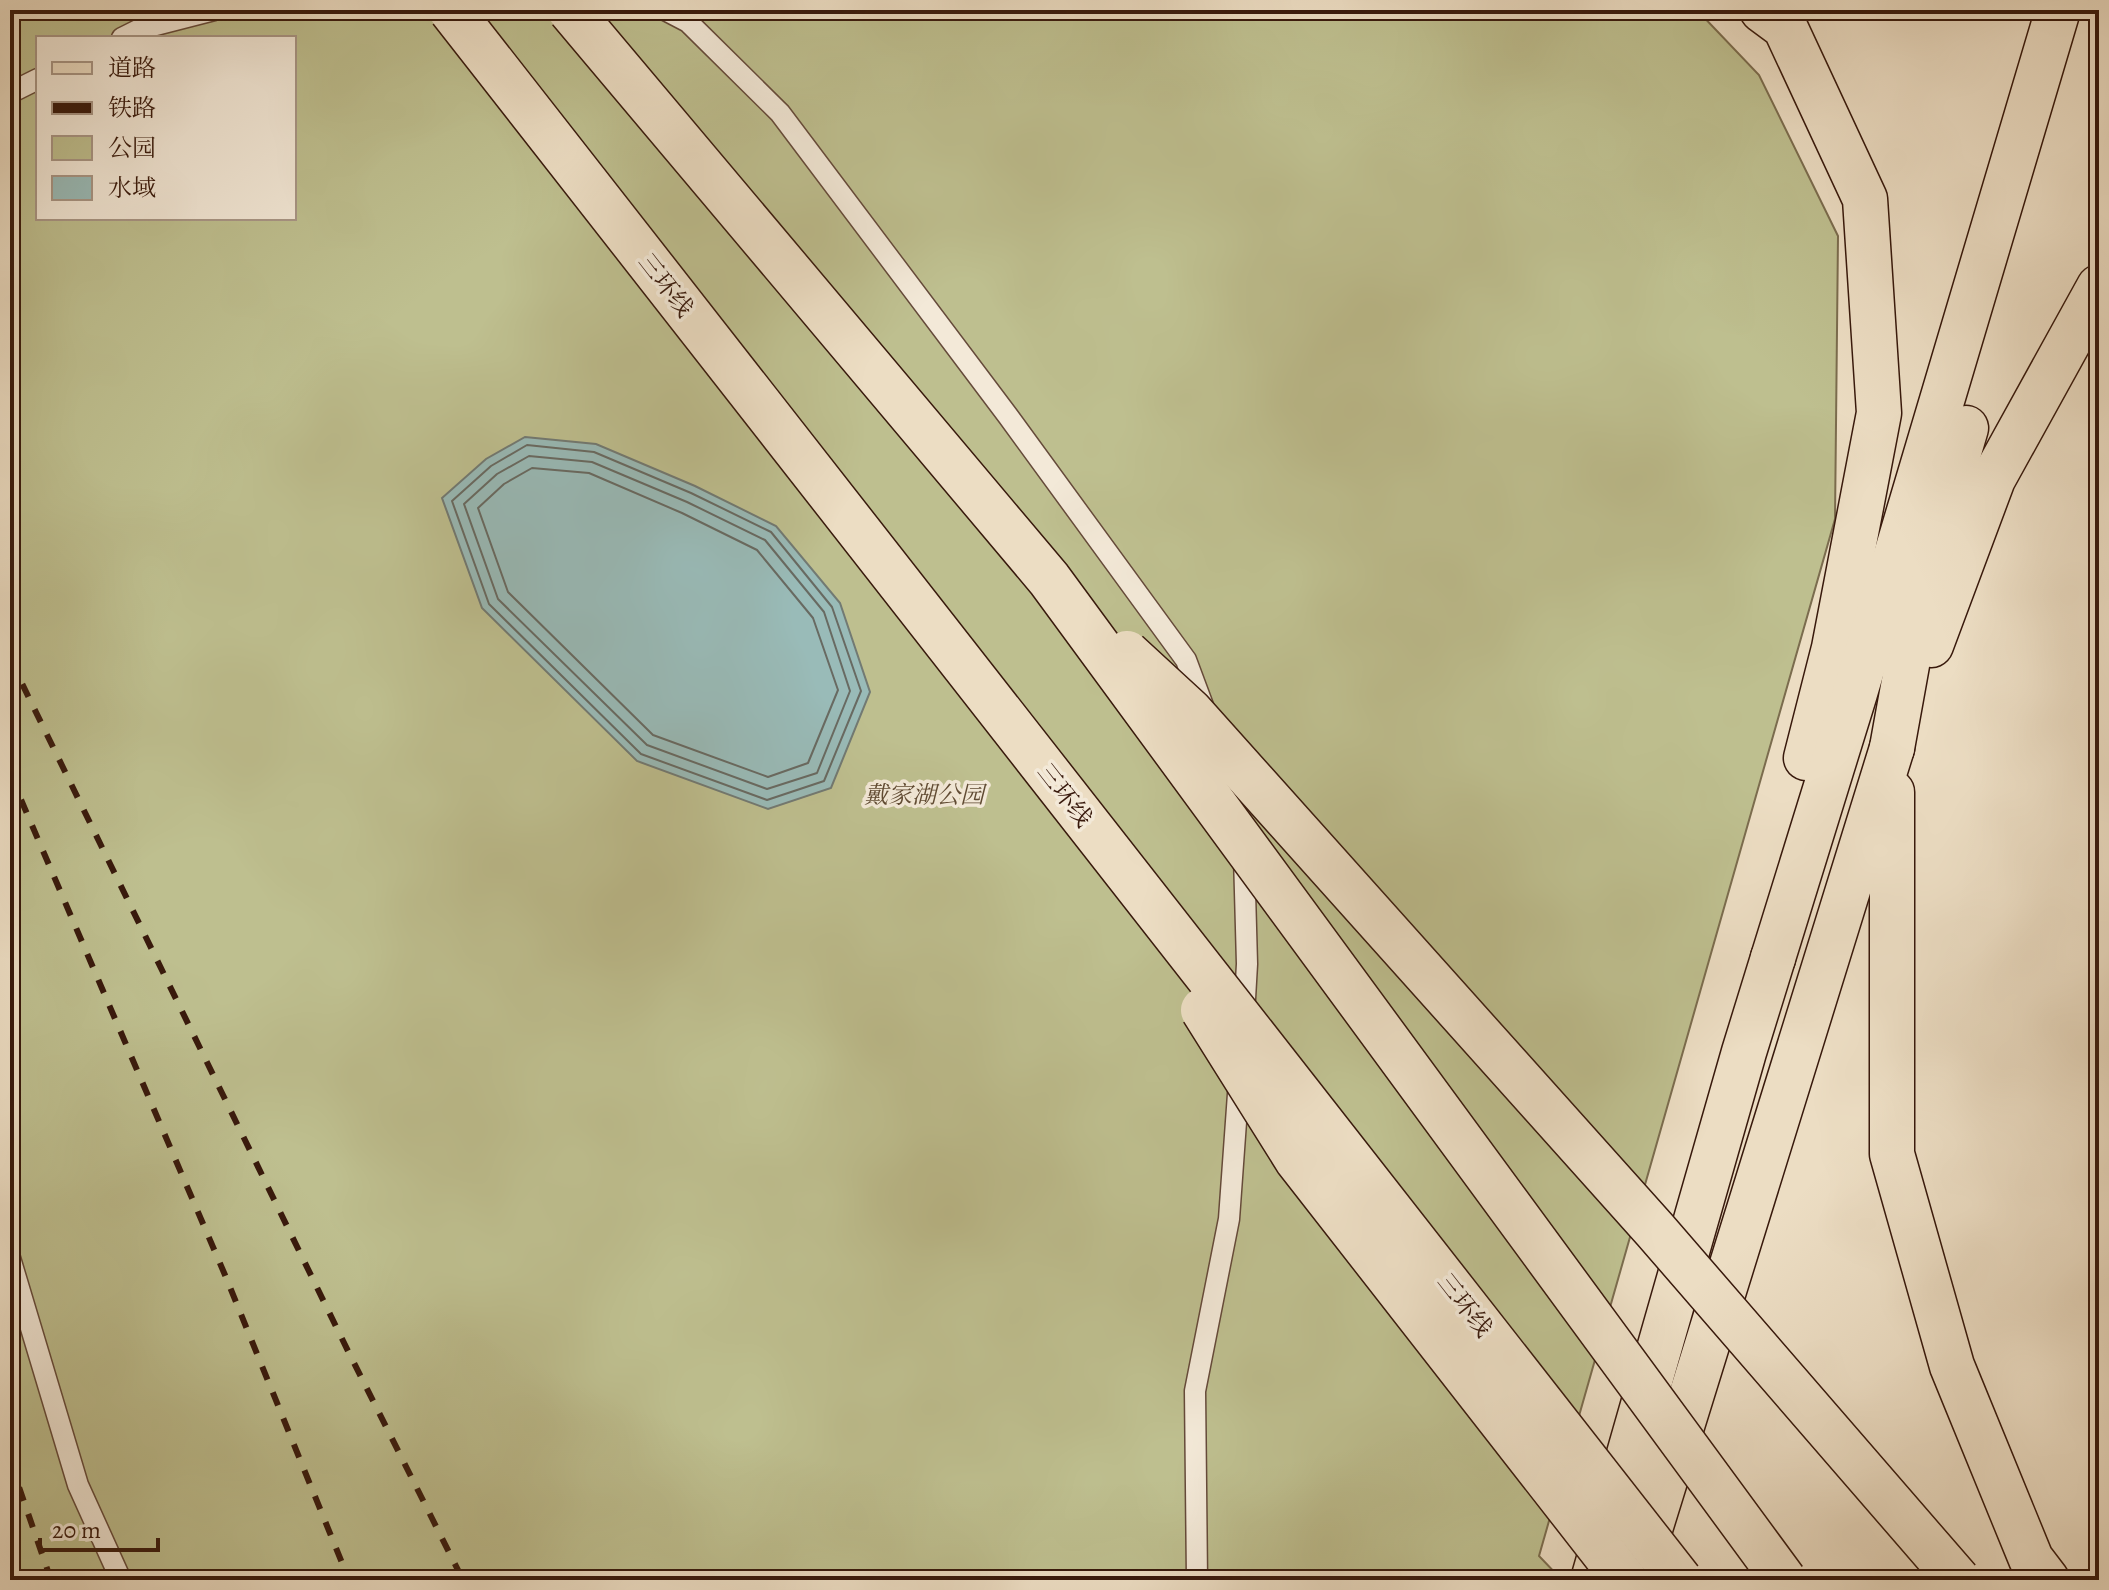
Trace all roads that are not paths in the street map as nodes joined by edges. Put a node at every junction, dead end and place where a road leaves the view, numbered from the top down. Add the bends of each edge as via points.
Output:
1 (214, 10) edge
2 (451, 10) edge
3 (570, 10) edge
4 (665, 10) edge
5 (1762, 10) edge
6 (2058, 10) edge
7 (2088, 10) edge
8 (126, 36) edge
9 (36, 80) edge
10 (10, 93) edge
11 (2099, 287) edge
12 (1906, 578) junction
13 (1049, 579) junction
14 (1892, 748) junction
15 (1232, 783) dead end
16 (1071, 802) junction
17 (1242, 810) dead end
18 (1773, 958) junction
19 (10, 1258) edge
20 (121, 1580) edge
21 (1197, 1580) edge
22 (1593, 1580) edge
23 (1625, 1580) edge
24 (1635, 1580) edge
25 (1680, 1580) edge
26 (1784, 1580) edge
27 (1958, 1580) edge
28 (2047, 1580) edge

1 - 8 lane
2 - 16 main road, 三环线, bridge
3 - 13 main road, bridge
4 - 15 lane via 688,22 780,113 1027,441 1186,660
5 - 18 main road via 1785,27 1865,199 1879,413 1834,648 1769,907
6 - 12 main road
7 - 12 main road
9 - 10 lane
11 - 14 main road via 1993,479
12 - 14 main road
12 - 18 main road
13 - 26 main road, bridge
13 - 27 main road, bridge via 1190,711 1655,1230
14 - 24 main road
14 - 28 main road via 1892,1154 1952,1366 2031,1559
16 - 23 main road, bridge via 1297,1160
16 - 25 main road, 三环线, bridge
17 - 21 lane via 1247,964 1229,1219 1195,1391
18 - 22 main road
19 - 20 lane via 78,1485

